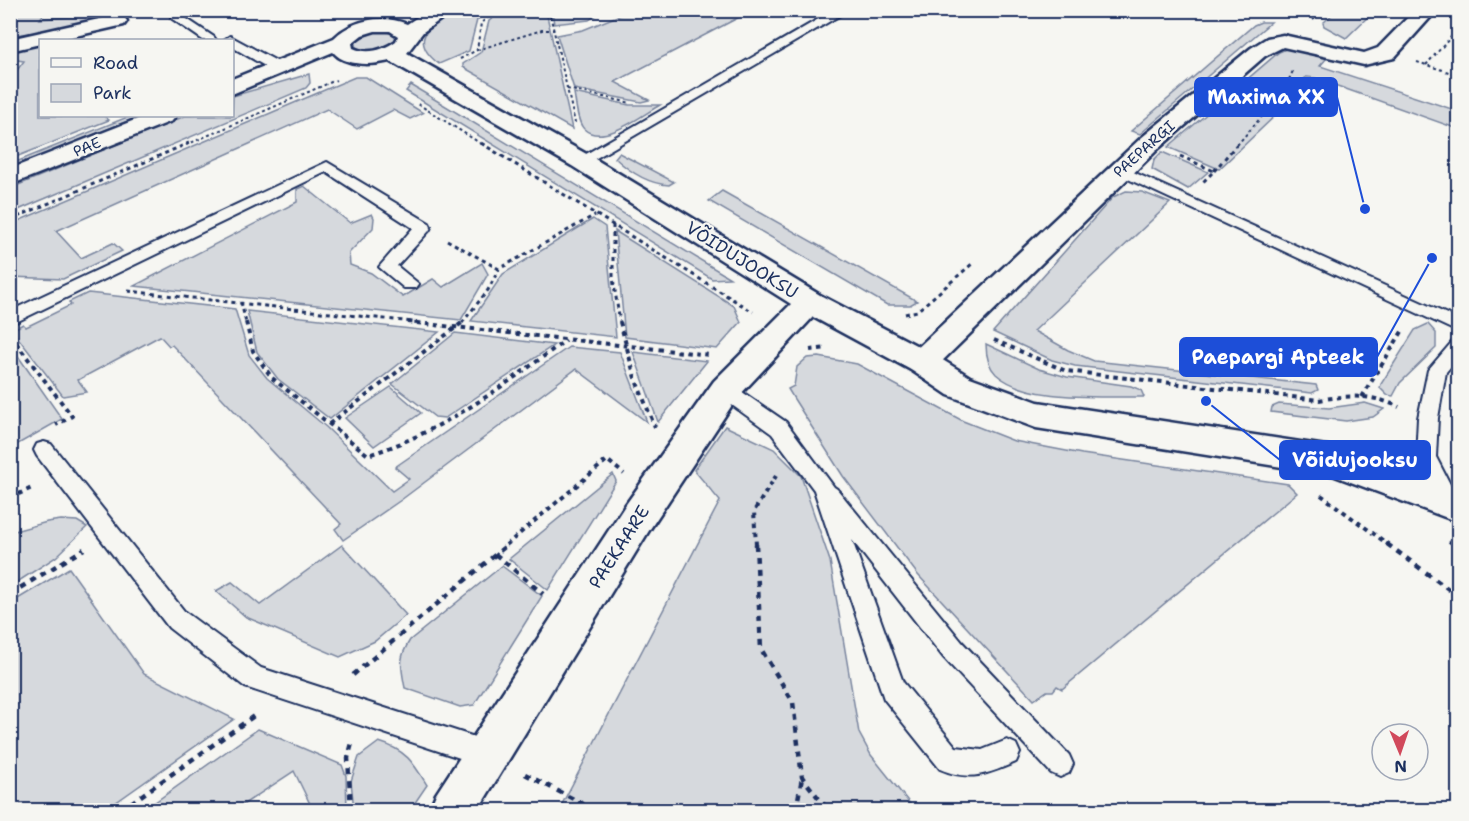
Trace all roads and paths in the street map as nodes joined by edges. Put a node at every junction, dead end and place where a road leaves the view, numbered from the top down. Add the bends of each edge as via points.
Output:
1 (421, 10) edge
2 (444, 10) edge
3 (497, 10) edge
4 (549, 10) edge
5 (843, 10) edge
6 (1324, 10) edge
7 (1427, 10) edge
8 (175, 15) dead end
9 (120, 16) edge
10 (378, 26) junction
11 (1458, 29) edge
12 (553, 30) junction
13 (1308, 33) junction
14 (105, 39) edge
15 (209, 39) edge
16 (234, 42) edge
17 (400, 44) junction
18 (10, 45) edge
19 (350, 50) junction
20 (477, 50) junction
21 (1386, 53) junction
22 (459, 60) dead end
23 (1426, 65) junction
24 (277, 67) junction
25 (1458, 75) edge
26 (342, 77) dead end
27 (234, 86) edge
28 (567, 89) junction
29 (414, 102) dead end
30 (622, 102) dead end
31 (162, 117) edge
32 (577, 132) dead end
33 (581, 161) junction
34 (1120, 170) junction
35 (1214, 171) dead end
36 (10, 178) edge
37 (596, 214) junction
38 (10, 220) edge
39 (613, 225) junction
40 (423, 227) junction
41 (973, 263) dead end
42 (499, 269) junction
43 (410, 284) dead end
44 (79, 287) junction
45 (241, 302) junction
46 (810, 302) junction
47 (929, 302) junction
48 (1421, 308) junction
49 (755, 313) dead end
50 (903, 314) dead end
51 (10, 319) edge
52 (962, 323) junction
53 (1458, 326) edge
54 (459, 327) junction
55 (10, 336) edge
56 (566, 340) junction
57 (625, 346) junction
58 (1458, 347) edge
59 (922, 362) junction
60 (723, 373) junction
61 (1362, 397) junction
62 (329, 424) junction
63 (1428, 425) junction
64 (657, 430) dead end
65 (794, 448) junction
66 (44, 450) joint
67 (614, 466) dead end
68 (823, 486) junction
69 (1319, 494) dead end
70 (1455, 501) edge
71 (109, 534) junction
72 (495, 554) junction
73 (10, 594) edge
74 (1458, 596) edge
75 (550, 600) dead end
76 (291, 690) junction
77 (322, 700) junction
78 (1008, 753) dead end
79 (487, 754) junction
80 (348, 758) dead end
81 (1060, 764) dead end
82 (802, 777) junction
83 (121, 810) edge
84 (351, 810) edge
85 (452, 810) edge
86 (589, 810) edge
87 (796, 810) edge
88 (828, 810) edge

1 - 10 street
2 - 17 street via 422,23
3 - 20 path via 481,23
4 - 12 path
5 - 33 lane
6 - 13 path
7 - 21 street
8 - 15 lane
9 - 14 street
9 - 18 street
10 - 17 street, VÕIDUJOOKSU via 399,27
10 - 19 street via 355,31
11 - 23 path
12 - 20 path
12 - 28 path
13 - 21 street, PAEPARGI via 1344,56 1364,59
13 - 34 street, PAEPARGI via 1274,42 1258,52
13 - 35 path via 1283,92
16 - 24 lane
17 - 19 street via 375,57
17 - 33 street, VÕIDUJOOKSU
19 - 24 street
19 - 27 street
20 - 22 path
21 - 23 path
23 - 25 path
24 - 27 street
26 - 38 path
28 - 30 path
28 - 32 path
29 - 37 path
31 - 36 street, PAE
33 - 46 street, VÕIDUJOOKSU
34 - 48 lane
34 - 52 street, PAEPARGI
37 - 39 path
37 - 42 path
39 - 49 path
39 - 57 path via 615,300
40 - 42 path
40 - 43 lane via 387,267
40 - 44 lane via 327,166
41 - 47 path
42 - 54 path
44 - 45 path
44 - 51 lane
45 - 54 path
45 - 62 path via 253,351 265,369
46 - 59 street, VÕIDUJOOKSU
46 - 60 street, PAEKAARE
47 - 50 path via 917,311
47 - 52 path
48 - 53 lane
48 - 61 path via 1400,334
52 - 59 street, PAEPARGI
52 - 61 path via 1066,371 1319,400 1347,395
54 - 56 path
54 - 62 path
55 - 66 path via 72,416 34,436
56 - 57 path
56 - 62 path via 451,422 398,448 368,455
57 - 60 path
57 - 64 path via 640,394
58 - 63 lane via 1437,370
59 - 70 street, VÕIDUJOOKSU via 959,386 1035,415 1333,460
60 - 65 lane
60 - 79 street, PAEKAARE via 637,519
61 - 63 path via 1391,402
63 - 70 lane via 1426,457
65 - 68 lane
65 - 82 path via 754,511 761,649 793,702
66 - 71 lane
67 - 72 path via 607,460
68 - 78 lane via 893,690 949,759 982,763
68 - 81 lane via 954,650
69 - 74 path
71 - 73 path
71 - 76 lane via 177,621 254,678
72 - 75 path
72 - 77 path
76 - 77 lane
76 - 83 path
77 - 79 lane
79 - 85 street, PAEKAARE
79 - 86 path
80 - 84 path
82 - 87 path
82 - 88 path

